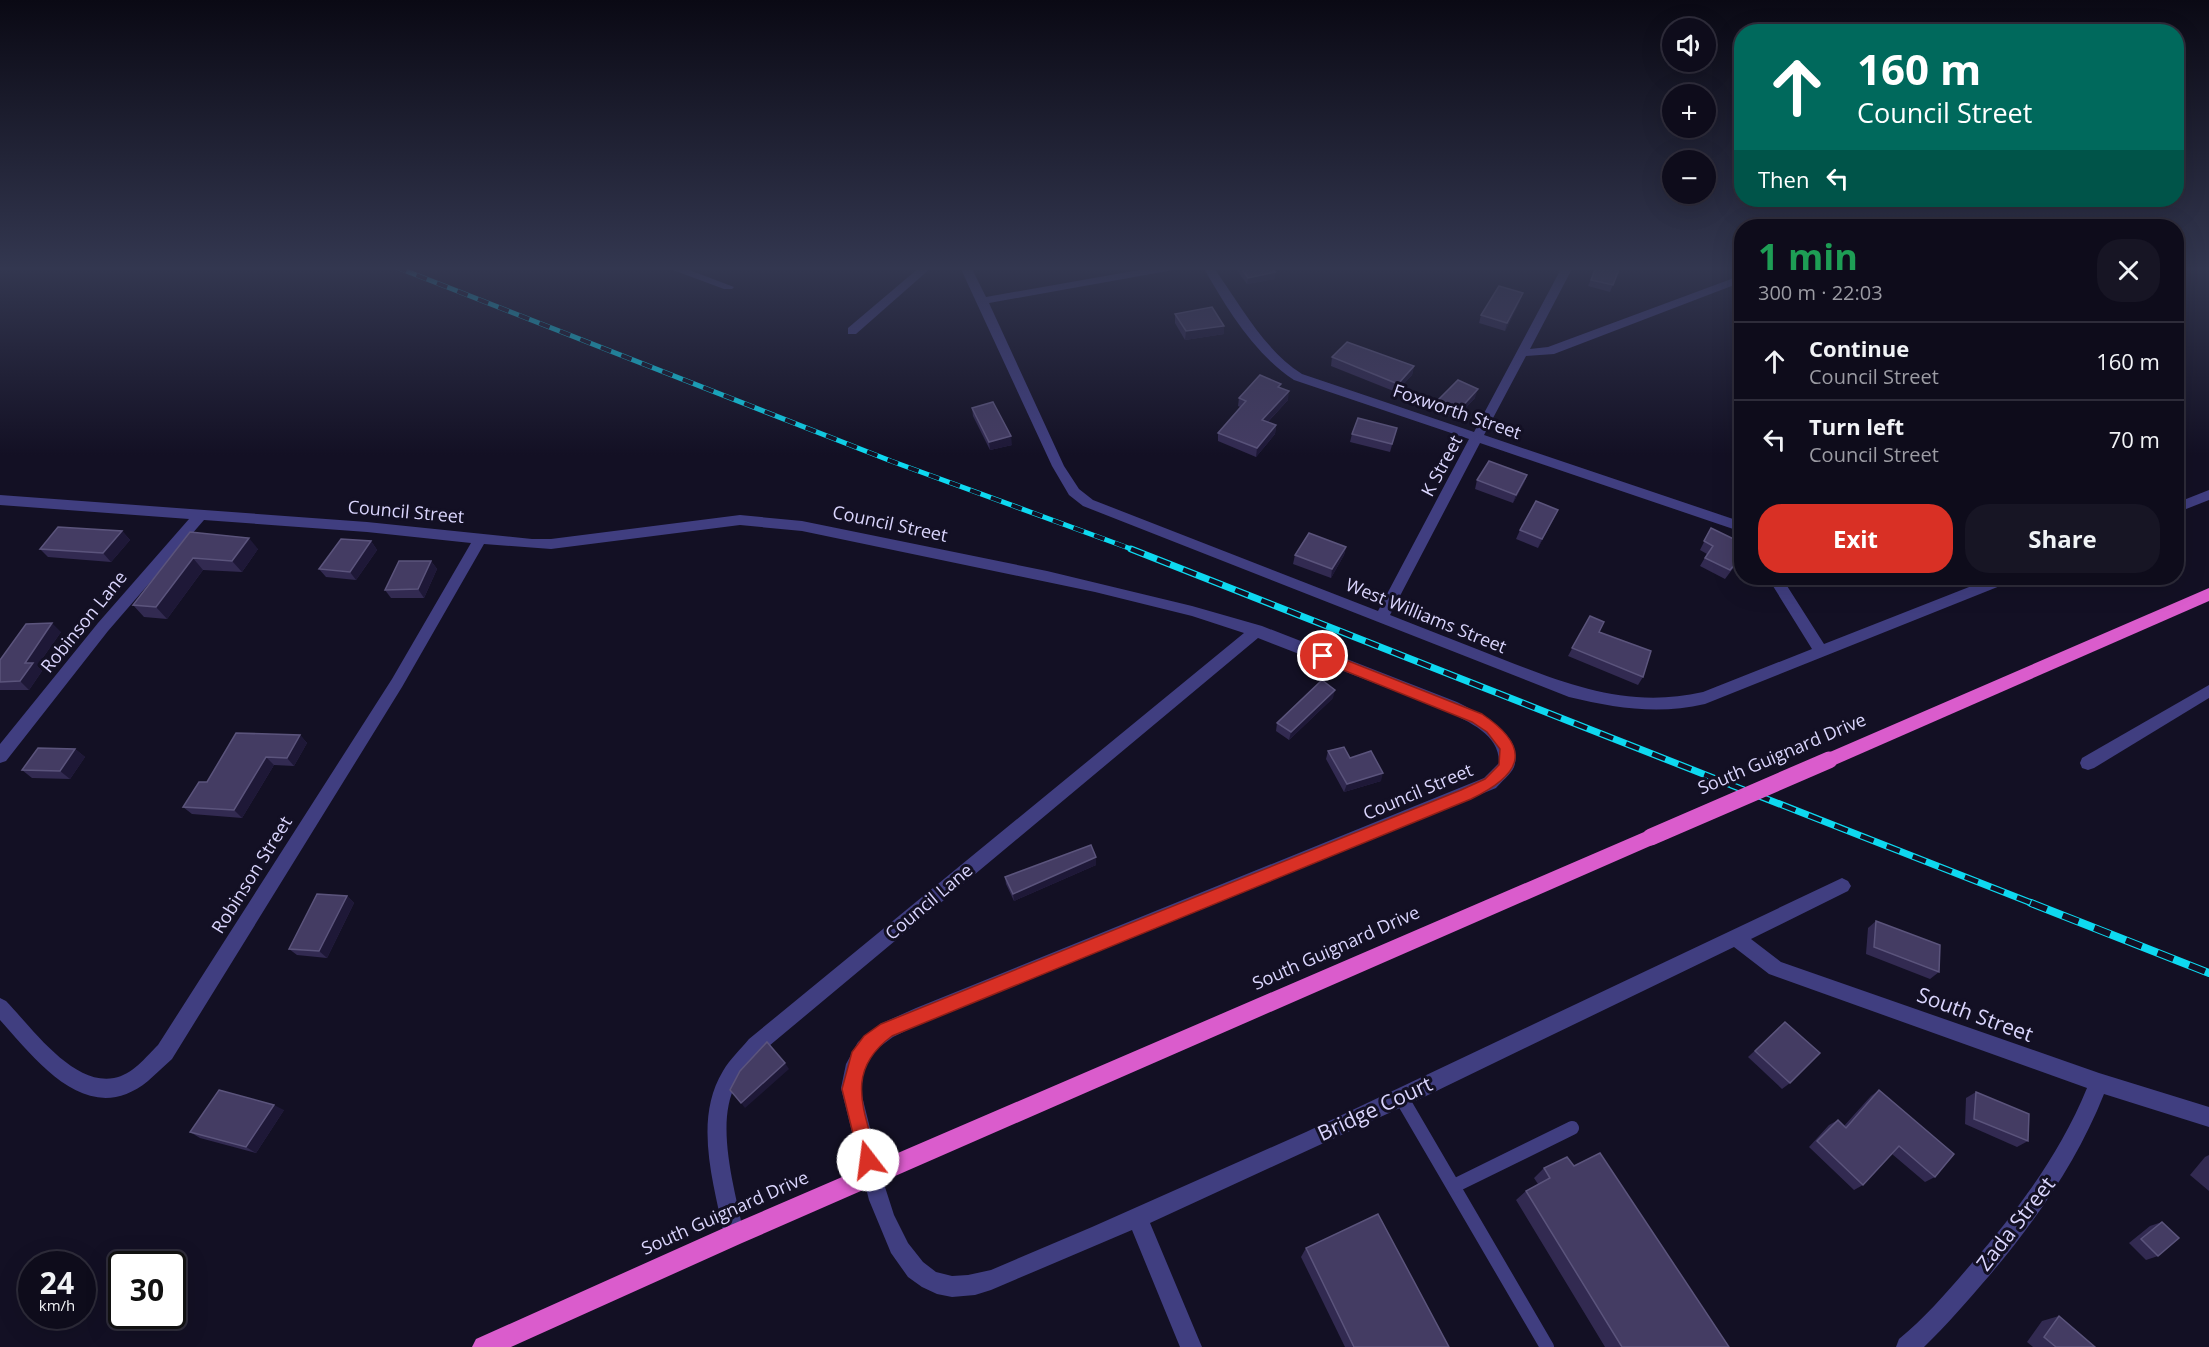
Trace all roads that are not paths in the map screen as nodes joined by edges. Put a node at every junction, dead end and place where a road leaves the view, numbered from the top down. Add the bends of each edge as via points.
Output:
1 (854, 330) edge
2 (996, 330) edge
3 (1252, 330) edge
4 (1534, 330) edge
5 (1606, 330) edge
6 (852, 332) dead end
7 (1522, 353) junction
8 (1477, 438) junction
9 (2209, 495) edge
10 (0, 500) edge
11 (2184, 505) edge
12 (200, 515) junction
13 (1734, 524) edge
14 (481, 538) junction
15 (1779, 585) edge
16 (1987, 585) edge
17 (2209, 594) edge
18 (1382, 618) junction
19 (1257, 630) junction
20 (1821, 651) junction
21 (2209, 691) edge
22 (0, 756) edge
23 (2088, 763) dead end
24 (1317, 855) joint
25 (1842, 886) dead end
26 (1736, 938) junction
27 (0, 1007) edge
28 (2099, 1083) junction
29 (1401, 1097) junction
30 (2209, 1117) edge
31 (1572, 1128) dead end
32 (872, 1175) junction
33 (1454, 1186) junction
34 (1138, 1219) junction
35 (734, 1235) junction
36 (483, 1347) edge
37 (1191, 1347) edge
38 (1547, 1347) edge
39 (1907, 1347) edge

1 - 6 street
2 - 18 street, West Williams Street via 1058,466 1074,492 1088,502
3 - 8 street, Foxworth Street via 1288,372
4 - 7 street, K Street
5 - 7 street via 1550,351
7 - 8 street, K Street
8 - 13 street, Foxworth Street
8 - 18 street, K Street
9 - 11 street
10 - 12 street, Council Street
12 - 14 street, Council Street
12 - 22 street, Robinson Lane via 103,627
14 - 19 street, Council Street via 551,544 680,526 759,520 1061,581
14 - 27 street, Robinson Street via 397,683 165,1052 148,1072 112,1091 83,1085 58,1067
15 - 20 street
16 - 20 street, West Williams Street
17 - 32 highway, South Guignard Drive, bridge
18 - 20 street, West Williams Street via 1569,691 1638,706 1683,704 1705,698
19 - 24 street, Council Street via 1477,718 1492,728 1508,748 1506,768 1490,783
19 - 35 street, Council Lane via 756,1046 728,1080 720,1104 720,1151
21 - 23 street
24 - 32 street, Bridge Court via 922,1014 878,1036 858,1058 851,1089
25 - 26 street, Bridge Court
26 - 28 street, South Street via 1775,968
26 - 29 street, Bridge Court
28 - 30 street, South Street
28 - 39 street, Zada Street via 2086,1119 2060,1167 2000,1247 1926,1332
29 - 33 lane
29 - 34 street, Bridge Court
31 - 33 lane
32 - 34 street, Bridge Court via 899,1248 929,1279 950,1287 970,1287 992,1280
32 - 35 highway, South Guignard Drive
33 - 38 lane
34 - 37 street
35 - 36 highway, South Guignard Drive

